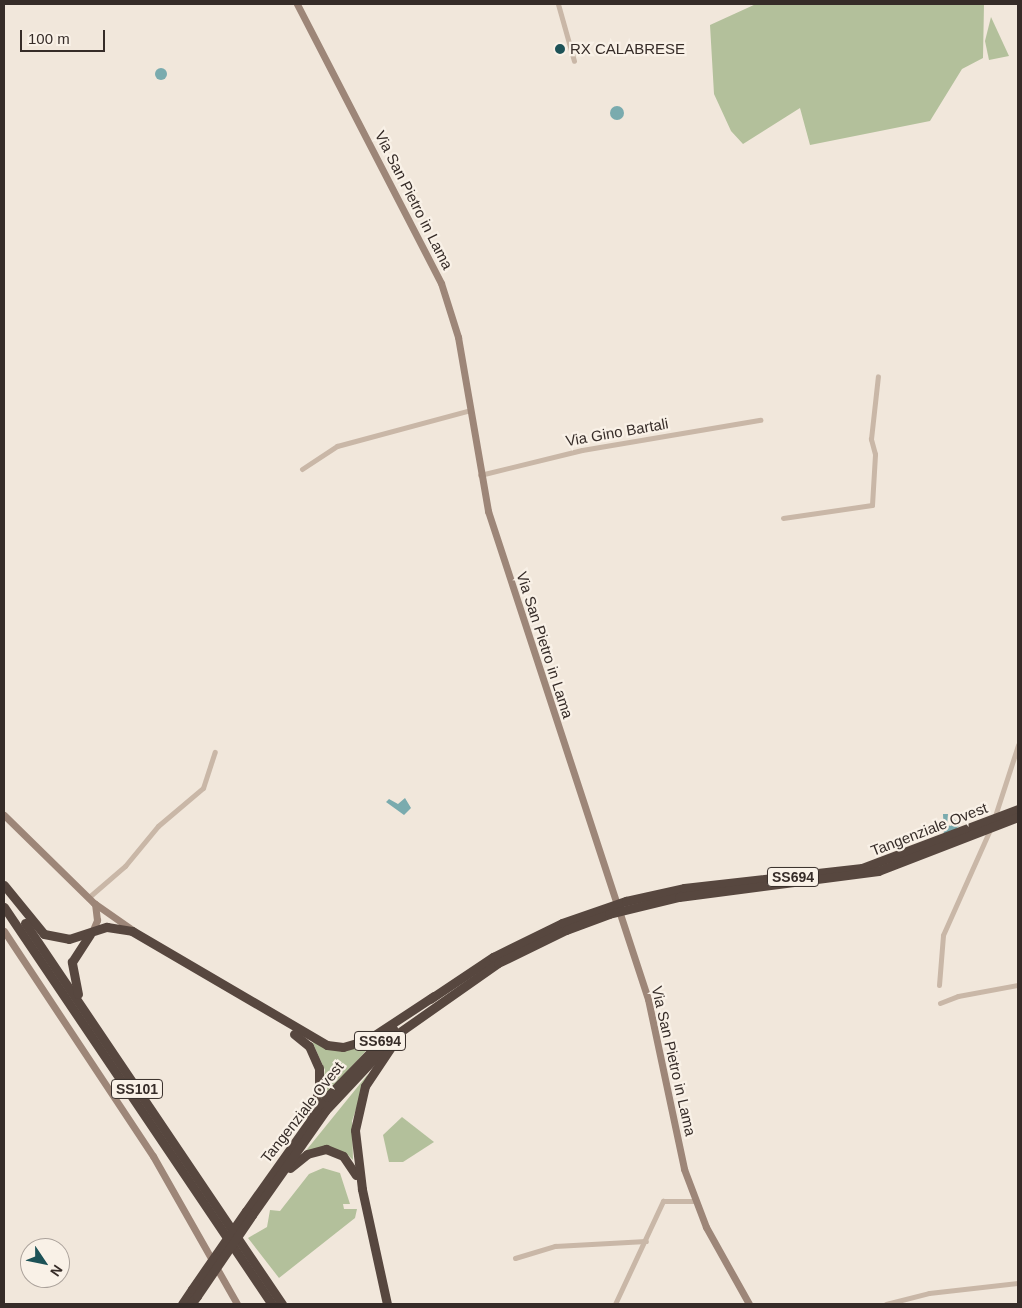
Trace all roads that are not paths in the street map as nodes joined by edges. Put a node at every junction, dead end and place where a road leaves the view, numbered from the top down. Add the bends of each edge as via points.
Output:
1 (297, 4) edge
2 (558, 4) edge
3 (574, 61) dead end
4 (878, 376) dead end
5 (470, 410) junction
6 (760, 420) dead end
7 (302, 469) dead end
8 (480, 475) junction
9 (782, 518) dead end
10 (1018, 745) edge
11 (215, 752) dead end
12 (1018, 809) edge
13 (4, 815) edge
14 (1018, 816) edge
15 (4, 885) edge
16 (4, 891) edge
17 (89, 897) junction
18 (94, 903) junction
19 (4, 907) edge
20 (564, 927) junction
21 (4, 931) edge
22 (92, 932) junction
23 (142, 937) junction
24 (939, 985) dead end
25 (1018, 985) edge
26 (450, 993) junction
27 (434, 996) junction
28 (940, 1003) dead end
29 (270, 1015) junction
30 (117, 1060) junction
31 (272, 1172) junction
32 (362, 1189) junction
33 (695, 1201) junction
34 (249, 1213) junction
35 (646, 1241) junction
36 (515, 1258) dead end
37 (1018, 1283) edge
38 (270, 1287) junction
39 (193, 1298) edge
40 (182, 1304) edge
41 (237, 1304) edge
42 (272, 1304) edge
43 (282, 1304) edge
44 (286, 1304) edge
45 (387, 1304) edge
46 (615, 1304) edge
47 (749, 1304) edge
48 (886, 1304) edge

1 - 5 main road, Via San Pietro in Lama via 431,258 458,337
2 - 3 street
4 - 9 street via 871,439 875,454 872,505
5 - 7 street via 337,446
5 - 8 main road, Via San Pietro in Lama
6 - 8 street, Via Gino Bartali via 582,450
8 - 33 main road, Via San Pietro in Lama via 499,547 648,999
10 - 24 street via 987,840 943,935
11 - 17 street via 203,788 158,826 125,866
12 - 20 highway, Tangenziale Ovest / SS694, bridge via 862,868 674,890
13 - 17 main road
14 - 20 highway, Tangenziale Ovest / SS694, bridge via 878,871 678,897
15 - 22 highway via 44,934 69,939
16 - 30 highway, SS101
17 - 18 main road
18 - 22 main road via 97,920
18 - 23 main road
19 - 42 highway, SS101
20 - 26 highway, Tangenziale Ovest / SS694
20 - 27 highway, Tangenziale Ovest / SS694 via 493,957
21 - 41 main road via 158,1163
22 - 23 highway via 122,927
22 - 30 highway via 74,955 71,973 78,996
23 - 29 highway
25 - 28 street via 965,994
26 - 32 highway via 387,1051 365,1086 355,1130
26 - 34 highway, Tangenziale Ovest / SS694 via 397,1034 348,1084
27 - 29 highway via 367,1040 343,1047 318,1042
27 - 31 highway, Tangenziale Ovest / SS694 via 357,1064
29 - 31 highway via 309,1046 320,1074 314,1105
30 - 38 highway, SS101
31 - 34 highway, Tangenziale Ovest / SS694
32 - 34 highway via 343,1156 316,1150 295,1163
32 - 45 highway
33 - 35 street via 663,1201
33 - 47 main road, Via San Pietro in Lama
34 - 39 highway, Tangenziale Ovest / SS694, bridge
35 - 36 street via 554,1246
35 - 46 street
37 - 48 street via 929,1292
38 - 43 highway, SS101
38 - 44 highway
39 - 40 highway, Tangenziale Ovest / SS694

